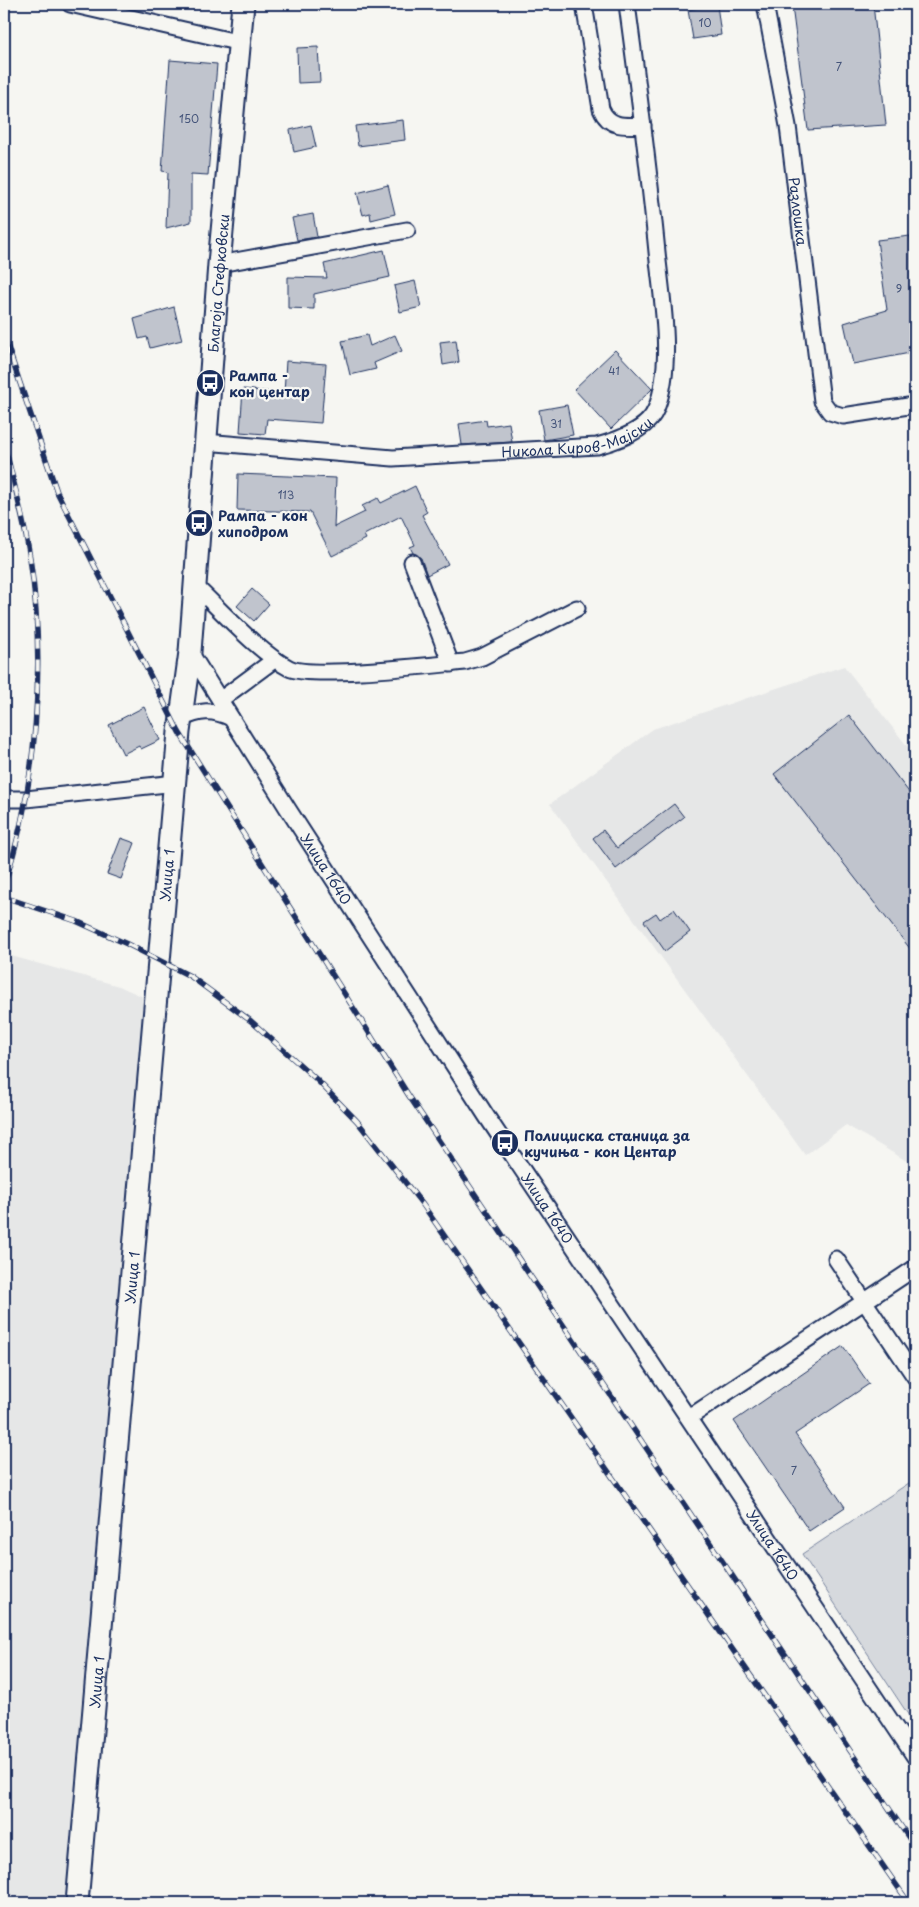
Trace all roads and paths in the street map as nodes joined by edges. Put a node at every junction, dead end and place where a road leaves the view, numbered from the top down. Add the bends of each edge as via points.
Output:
1 (70, 4) edge
2 (244, 4) edge
3 (584, 4) edge
4 (627, 4) edge
5 (764, 4) edge
6 (241, 43) junction
7 (643, 126) junction
8 (407, 230) dead end
9 (219, 264) junction
10 (915, 405) edge
11 (206, 442) junction
12 (412, 562) dead end
13 (194, 585) junction
14 (578, 608) dead end
15 (190, 652) junction
16 (274, 660) junction
17 (450, 664) junction
18 (220, 700) junction
19 (231, 718) junction
20 (181, 719) junction
21 (176, 783) junction
22 (4, 799) edge
23 (836, 1259) dead end
24 (915, 1268) edge
25 (864, 1301) junction
26 (915, 1377) edge
27 (690, 1416) junction
28 (915, 1757) edge
29 (77, 1903) edge

1 - 6 street
2 - 6 main road, Благоја Стефковски
3 - 7 street via 606,118 614,124
4 - 7 street, Никола Киров-Мајски
5 - 10 street, Разлошка via 788,126 822,401 825,408 843,416
6 - 9 main road, Благоја Стефковски
7 - 11 street, Никола Киров-Мајски via 665,331 663,383 655,411 636,431 597,446 393,458
8 - 9 street
9 - 11 main road, Благоја Стефковски
11 - 13 main road, Благоја Стефковски
12 - 17 street
13 - 15 main road, Благоја Стефковски
13 - 16 street
14 - 17 street via 482,657
15 - 18 street, Улица 1640
15 - 20 main road, Улица 1
16 - 17 street via 292,669 328,671
16 - 18 street
18 - 19 street, Улица 1640
19 - 20 street via 206,710
19 - 27 street, Улица 1640 via 487,1117
20 - 21 main road, Улица 1
21 - 22 street
21 - 29 main road, Улица 1
23 - 25 street
24 - 25 street
25 - 26 street
25 - 27 street
27 - 28 street, Улица 1640

